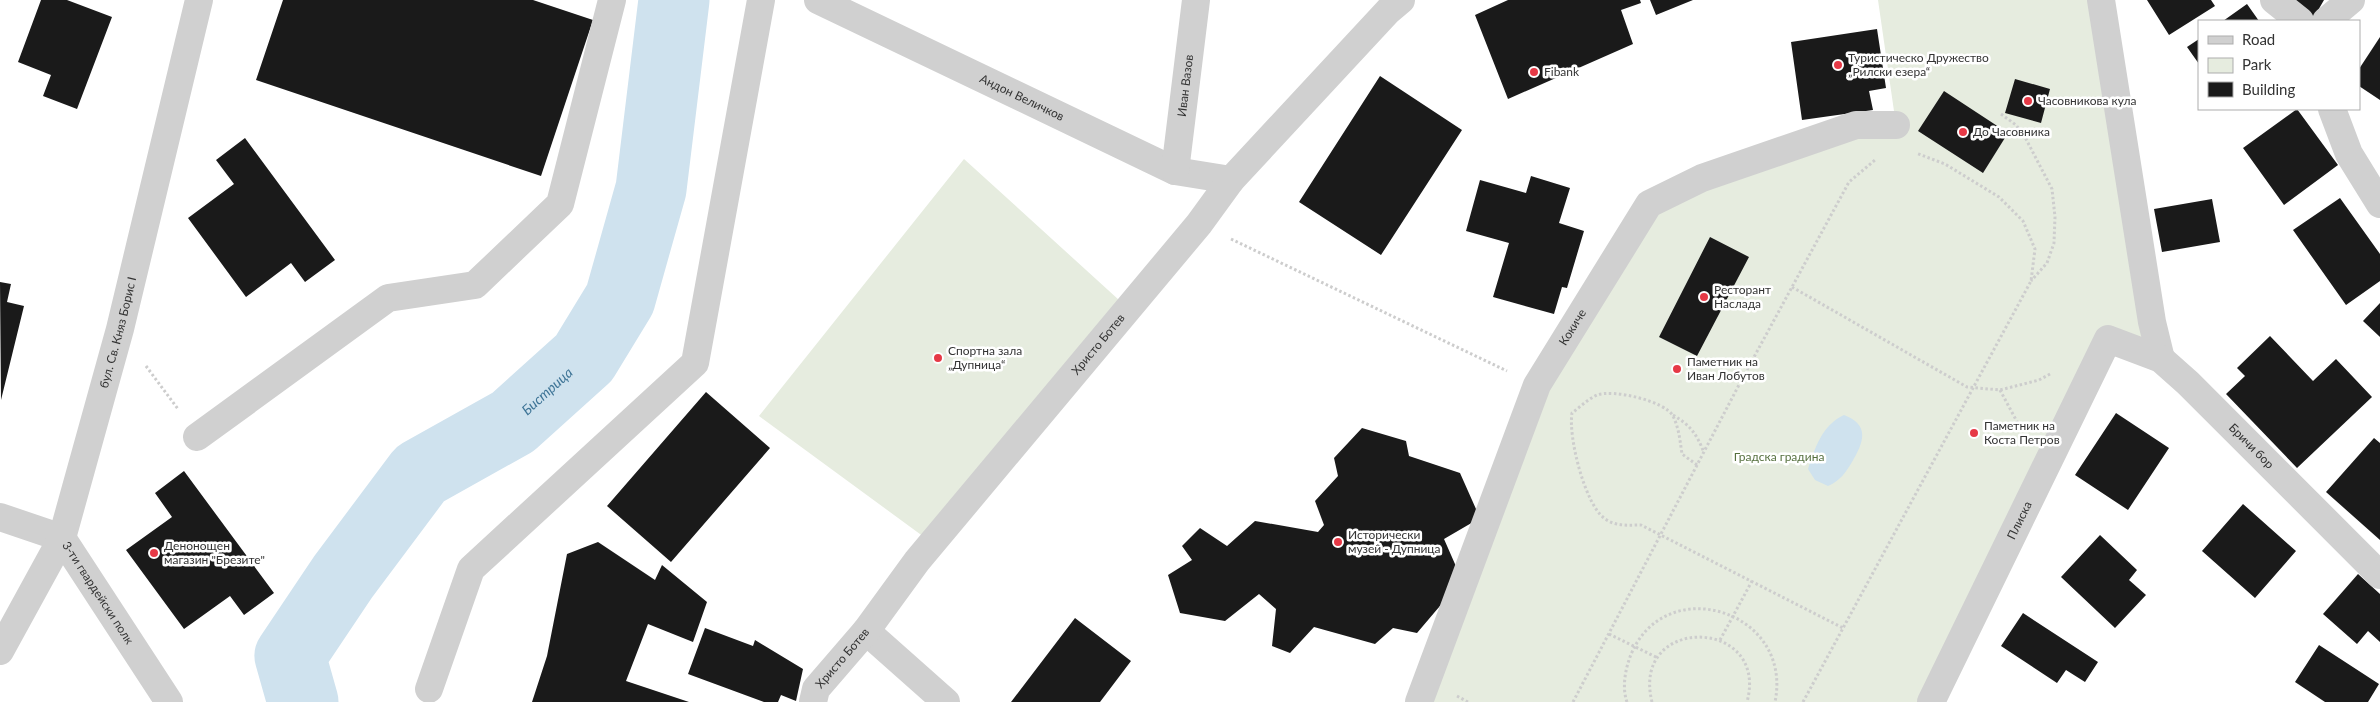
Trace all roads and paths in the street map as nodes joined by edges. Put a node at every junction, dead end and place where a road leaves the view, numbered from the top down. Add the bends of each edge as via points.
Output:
1 (200, 0) edge
2 (612, 0) edge
3 (760, 0) edge
4 (818, 0) edge
5 (1196, 0) edge
6 (1401, 0) edge
7 (2101, 0) edge
8 (2274, 0) edge
9 (2350, 0) edge
10 (2299, 20) edge
11 (2327, 20) edge
12 (2332, 110) edge
13 (2001, 114) dead end
14 (1896, 125) dead end
15 (1912, 151) dead end
16 (1879, 156) dead end
17 (1175, 170) junction
18 (1231, 180) junction
19 (2380, 204) edge
20 (1199, 224) junction
21 (2031, 281) junction
22 (1792, 287) junction
23 (120, 329) junction
24 (2108, 339) joint
25 (2161, 359) junction
26 (2056, 370) dead end
27 (1537, 385) junction
28 (1974, 387) junction
29 (1672, 414) junction
30 (197, 437) joint
31 (1704, 453) junction
32 (1697, 465) junction
33 (0, 517) edge
34 (1660, 536) junction
35 (62, 538) junction
36 (2380, 575) edge
37 (1752, 581) junction
38 (1734, 617) junction
39 (1843, 628) junction
40 (866, 631) junction
41 (1608, 634) junction
42 (1720, 640) junction
43 (1634, 647) junction
44 (0, 650) edge
45 (1658, 658) junction
46 (429, 689) dead end
47 (169, 702) edge
48 (813, 702) edge
49 (946, 702) edge
50 (1419, 702) edge
51 (1573, 702) edge
52 (1626, 702) edge
53 (1652, 702) edge
54 (1747, 702) edge
55 (1775, 702) edge
56 (1803, 702) edge
57 (1931, 702) edge

1 - 23 street, бул. Св. Княз Борис I
2 - 30 street via 560,204 475,285 388,298
3 - 46 street via 695,363 471,569
4 - 17 street, Андон Величков
5 - 17 street, Иван Вазов
6 - 18 street, Христо Ботев
7 - 25 street
8 - 10 street
9 - 11 street
12 - 19 street via 2349,154
13 - 21 path via 2016,125 2026,139 2052,189 2054,243 2047,263
14 - 27 street, Кокиче via 1856,125 1702,178 1649,204
15 - 21 path via 1945,164 1999,197 2023,221 2035,250
16 - 22 path via 1849,182
17 - 18 street, Андон Величков
18 - 20 street, Христо Ботев
20 - 27 path
20 - 40 street, Христо Ботев via 917,561
21 - 28 path
22 - 28 path via 1967,387
22 - 31 path
23 - 30 path
23 - 35 street, бул. Св. Княз Борис I
24 - 25 street, Бричи бор
24 - 57 street, Плиска
25 - 36 street, Бричи бор
26 - 28 path via 2039,380 2000,390
27 - 50 street, Кокиче
28 - 39 path
29 - 31 path via 1698,435
29 - 32 path via 1682,454
29 - 34 path via 1639,398 1598,394 1572,413 1571,422 1590,500 1604,518 1616,525 1642,525
31 - 32 path
32 - 34 path
33 - 35 street, 3-ти гвардейски полк
34 - 37 path
34 - 41 path
35 - 44 street, бул. Св. Княз Борис I
35 - 47 street, 3-ти гвардейски полк
37 - 38 path
37 - 39 path
38 - 42 path
38 - 43 path via 1721,611 1696,608 1671,614 1650,627
38 - 55 path via 1744,621 1763,639 1775,662 1778,687
39 - 56 path
40 - 48 street, Христо Ботев via 816,689
40 - 49 street
41 - 43 path
41 - 51 path
42 - 45 path via 1703,636 1685,638 1670,645
42 - 54 path via 1733,648 1743,661 1749,675
43 - 45 path
43 - 52 path via 1626,670
45 - 53 path via 1650,674

